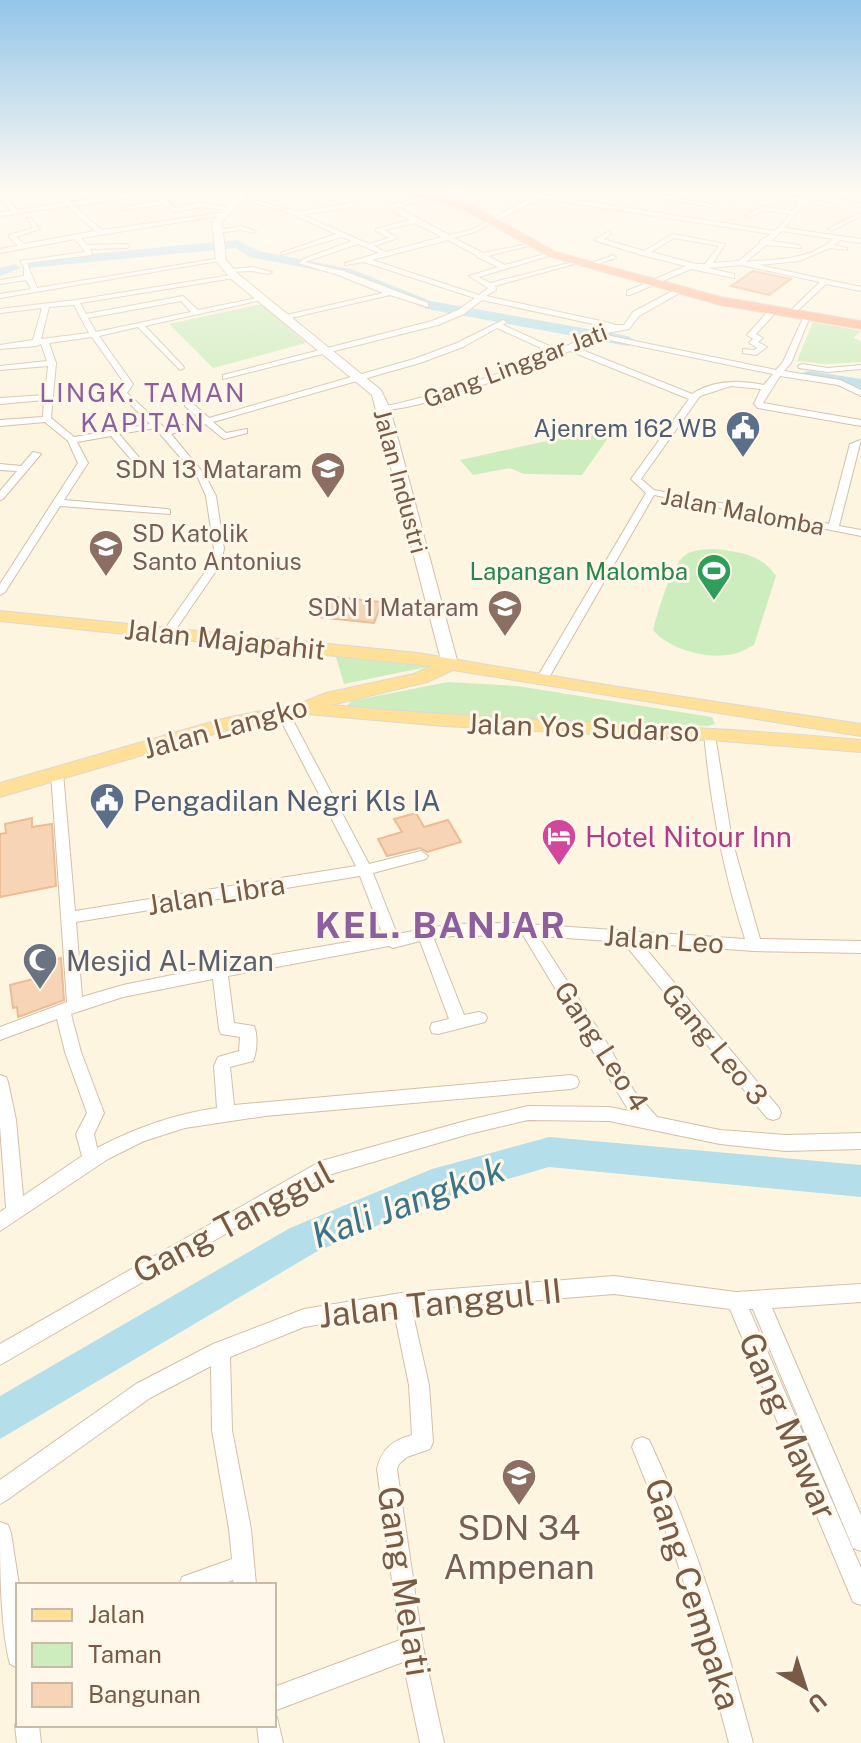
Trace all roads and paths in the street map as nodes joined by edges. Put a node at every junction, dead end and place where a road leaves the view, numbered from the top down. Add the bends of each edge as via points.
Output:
1 (27, 269) edge
2 (224, 269) edge
3 (225, 269) edge
4 (227, 269) edge
5 (254, 269) edge
6 (328, 269) edge
7 (395, 269) edge
8 (423, 269) edge
9 (492, 269) edge
10 (558, 269) edge
11 (610, 269) edge
12 (685, 269) edge
13 (701, 269) edge
14 (767, 269) edge
15 (268, 272) dead end
16 (430, 272) dead end
17 (731, 276) dead end
18 (28, 278) junction
19 (0, 282) edge
20 (656, 283) junction
21 (823, 283) junction
22 (492, 287) junction
23 (861, 289) edge
24 (35, 290) junction
25 (681, 290) junction
26 (390, 293) junction
27 (630, 293) dead end
28 (0, 296) edge
29 (479, 297) junction
30 (262, 299) junction
31 (76, 302) junction
32 (425, 305) dead end
33 (46, 306) junction
34 (0, 311) edge
35 (773, 311) junction
36 (196, 312) junction
37 (792, 314) junction
38 (808, 316) junction
39 (83, 317) junction
40 (285, 318) junction
41 (139, 324) junction
42 (610, 325) junction
43 (861, 325) edge
44 (96, 334) junction
45 (595, 334) junction
46 (40, 343) junction
47 (0, 347) edge
48 (570, 348) junction
49 (746, 351) dead end
50 (326, 352) junction
51 (559, 353) junction
52 (723, 362) junction
53 (52, 363) junction
54 (861, 367) edge
55 (0, 368) edge
56 (180, 368) dead end
57 (781, 369) junction
58 (226, 377) dead end
59 (361, 378) junction
60 (739, 382) junction
61 (766, 388) junction
62 (861, 393) edge
63 (49, 397) junction
64 (694, 398) junction
65 (0, 401) edge
66 (188, 404) dead end
67 (384, 409) junction
68 (47, 419) junction
69 (207, 421) junction
70 (0, 423) edge
71 (861, 423) edge
72 (161, 429) junction
73 (244, 431) dead end
74 (114, 434) junction
75 (72, 440) junction
76 (861, 443) edge
77 (36, 454) dead end
78 (137, 461) dead end
79 (0, 467) edge
80 (24, 469) junction
81 (651, 492) junction
82 (0, 497) edge
83 (59, 503) junction
84 (167, 512) dead end
85 (833, 528) junction
86 (861, 533) edge
87 (0, 592) edge
88 (0, 616) edge
89 (168, 633) junction
90 (450, 664) junction
91 (541, 681) junction
92 (306, 708) junction
93 (729, 709) junction
94 (282, 711) junction
95 (861, 730) edge
96 (720, 732) junction
97 (861, 746) edge
98 (57, 773) junction
99 (0, 790) edge
100 (421, 856) dead end
101 (365, 870) junction
102 (67, 918) junction
103 (527, 930) junction
104 (425, 935) junction
105 (627, 936) junction
106 (393, 942) junction
107 (754, 945) junction
108 (861, 947) edge
109 (220, 972) junction
110 (69, 1009) junction
111 (479, 1018) dead end
112 (459, 1024) junction
113 (438, 1028) dead end
114 (0, 1034) edge
115 (0, 1082) edge
116 (571, 1082) dead end
117 (773, 1113) dead end
118 (226, 1114) junction
119 (652, 1121) junction
120 (861, 1141) edge
121 (92, 1160) dead end
122 (15, 1212) junction
123 (0, 1223) edge
124 (861, 1293) edge
125 (748, 1301) junction
126 (401, 1302) junction
127 (220, 1351) junction
128 (0, 1355) edge
129 (642, 1447) dead end
130 (0, 1493) edge
131 (830, 1493) junction
132 (0, 1533) edge
133 (861, 1540) edge
134 (244, 1575) edge
135 (201, 1583) edge
136 (861, 1594) edge
137 (16, 1642) edge
138 (412, 1647) junction
139 (276, 1698) edge
140 (432, 1743) edge
141 (741, 1743) edge

1 - 18 street
2 - 24 street
3 - 31 street
4 - 30 street, Jalan Industri
5 - 15 street
6 - 26 street
7 - 29 street
8 - 16 street
9 - 22 street via 473,276
10 - 22 street
11 - 20 highway
12 - 20 street
13 - 17 street
14 - 21 street
18 - 19 street
18 - 24 street
20 - 25 highway
20 - 27 street
21 - 23 street
21 - 37 street
22 - 29 street
24 - 28 street
25 - 35 highway
25 - 42 street, Gang Linggar Jati via 636,314 627,326
26 - 32 street
26 - 40 street
29 - 42 street
29 - 50 street via 464,310 423,326
30 - 36 street
30 - 40 street, Jalan Industri
31 - 33 street
31 - 39 street
33 - 34 street
33 - 46 street
35 - 37 highway
35 - 49 street via 751,335 759,338 753,343 763,347 755,353
36 - 39 street via 183,298
36 - 41 street
37 - 38 highway
38 - 43 highway
38 - 57 street
39 - 44 street
40 - 50 street, Jalan Industri
41 - 44 street
41 - 56 street
42 - 45 street, Gang Linggar Jati
44 - 46 street
44 - 72 street via 129,384 123,393
45 - 48 street, Gang Linggar Jati
45 - 52 street
46 - 47 street
46 - 53 street
48 - 51 street, Gang Linggar Jati
48 - 64 street
50 - 58 street
50 - 59 street, Jalan Industri
51 - 59 street via 500,324 445,352
51 - 67 street, Gang Linggar Jati via 433,399
52 - 57 street
52 - 60 street via 722,370
53 - 55 street
53 - 63 street
54 - 57 street
57 - 61 street
57 - 62 street
59 - 67 street, Jalan Industri
59 - 69 street
60 - 61 street
60 - 64 street
61 - 71 street via 761,406
63 - 65 street
63 - 68 street
64 - 81 street via 636,479
66 - 69 street
67 - 90 street, Jalan Industri
68 - 70 street
68 - 75 street
69 - 72 street
69 - 73 street via 224,436
72 - 74 street
72 - 89 street via 207,484 219,549 206,581
74 - 75 street
74 - 78 street
75 - 83 street via 82,469
76 - 85 street via 855,444 848,463
77 - 80 street
79 - 80 street
80 - 82 street
81 - 85 street, Jalan Malomba
81 - 91 street, Jalan Malomba
83 - 84 street
83 - 87 street
85 - 86 street, Jalan Malomba
88 - 89 main road, Jalan Majapahit
89 - 90 main road, Jalan Majapahit
90 - 91 main road, Jalan Yos Sudarso
90 - 92 main road, Jalan Langko via 420,678
91 - 93 main road, Jalan Yos Sudarso
92 - 94 main road, Jalan Langko
92 - 96 main road, Jalan Yos Sudarso via 515,726
93 - 95 main road, Jalan Yos Sudarso
93 - 96 main road
94 - 98 main road, Jalan Langko
94 - 101 street
96 - 97 main road, Jalan Yos Sudarso
96 - 107 street via 714,778 733,881
98 - 99 main road, Jalan Langko
98 - 102 street
100 - 101 street, Jalan Libra
101 - 102 street, Jalan Libra
101 - 106 street
102 - 110 street
103 - 104 street, Jalan Leo
103 - 105 street, Jalan Leo
103 - 119 street, Gang Leo 4 via 617,1081
104 - 106 street, Jalan Leo
104 - 112 street
105 - 107 street, Jalan Leo
105 - 117 street, Gang Leo 3
106 - 109 street, Jalan Leo
107 - 108 street, Jalan Leo
109 - 110 street, Jalan Leo via 123,991
109 - 118 street via 227,1029 248,1031 247,1056 222,1066
110 - 114 street, Jalan Leo
110 - 121 street via 85,1091 96,1113 85,1134
111 - 112 street
112 - 113 street
115 - 122 street
116 - 118 street
118 - 122 street via 140,1135
119 - 120 street, Gang Tanggul via 720,1137 786,1143
119 - 128 street, Gang Tanggul via 609,1114 528,1113 321,1169
122 - 123 street
124 - 125 street, Jalan Tanggul II
125 - 126 street, Jalan Tanggul II via 614,1285
125 - 131 street, Gang Mawar via 754,1348
126 - 127 street, Jalan Tanggul II via 304,1318
126 - 138 street, Gang Melati via 419,1385 423,1442 395,1451 387,1469
127 - 130 street, Jalan Tanggul II via 143,1391
127 - 134 street via 222,1430
129 - 141 street, Gang Cempaka via 686,1550
131 - 133 street
131 - 136 street, Gang Mawar
132 - 137 street
134 - 135 street
138 - 139 street
138 - 140 street, Gang Melati

